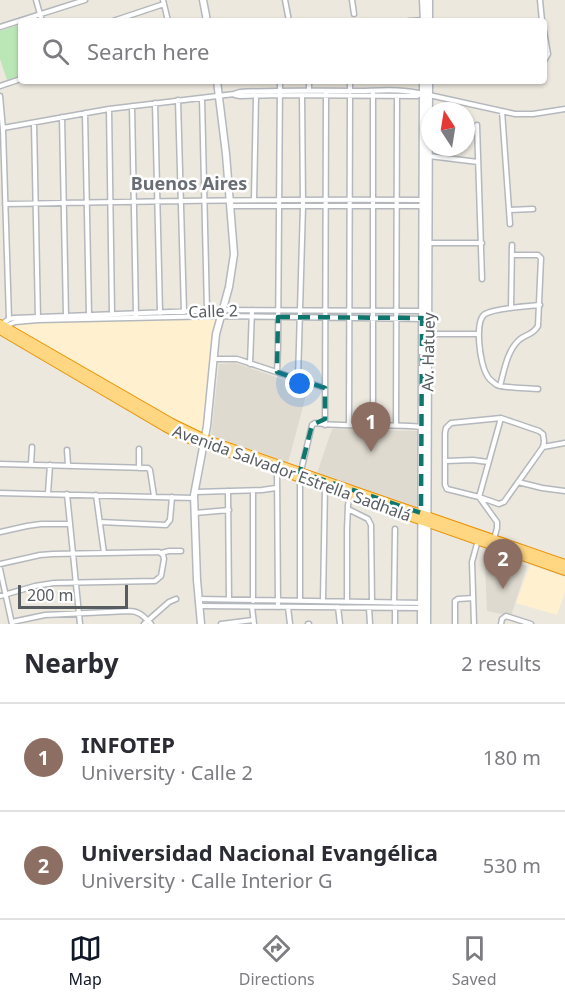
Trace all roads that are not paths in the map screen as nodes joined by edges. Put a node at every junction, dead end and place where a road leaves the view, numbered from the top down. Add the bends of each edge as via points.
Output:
1 (36, 0) edge
2 (85, 0) edge
3 (205, 0) edge
4 (285, 0) edge
5 (352, 0) edge
6 (423, 0) edge
7 (429, 0) edge
8 (540, 0) edge
9 (164, 2) edge
10 (40, 14) junction
11 (354, 14) dead end
12 (28, 18) edge
13 (41, 18) edge
14 (121, 18) edge
15 (167, 18) edge
16 (207, 18) edge
17 (288, 18) edge
18 (426, 18) edge
19 (426, 18) edge
20 (542, 18) edge
21 (18, 21) edge
22 (0, 27) edge
23 (18, 80) edge
24 (217, 84) edge
25 (280, 84) edge
26 (309, 84) edge
27 (350, 84) edge
28 (423, 84) edge
29 (428, 84) edge
30 (0, 86) edge
31 (309, 90) junction
32 (280, 93) junction
33 (326, 93) junction
34 (350, 93) junction
35 (373, 93) junction
36 (234, 94) junction
37 (424, 94) junction
38 (302, 95) junction
39 (0, 96) edge
40 (219, 96) junction
41 (256, 96) junction
42 (397, 96) junction
43 (202, 98) junction
44 (178, 100) junction
45 (425, 102) edge
46 (155, 103) junction
47 (132, 106) junction
48 (109, 109) junction
49 (565, 109) edge
50 (502, 111) junction
51 (85, 113) junction
52 (62, 117) junction
53 (34, 123) junction
54 (477, 125) dead end
55 (3, 128) junction
56 (429, 156) joint
57 (478, 162) junction
58 (254, 199) junction
59 (279, 199) junction
60 (303, 199) junction
61 (325, 199) junction
62 (349, 199) junction
63 (373, 199) junction
64 (397, 200) junction
65 (181, 201) junction
66 (205, 201) junction
67 (110, 202) junction
68 (135, 202) junction
69 (157, 202) junction
70 (64, 203) junction
71 (87, 203) junction
72 (230, 203) junction
73 (426, 203) junction
74 (5, 204) junction
75 (34, 204) junction
76 (279, 206) junction
77 (303, 206) junction
78 (396, 206) junction
79 (325, 207) junction
80 (350, 207) junction
81 (373, 207) junction
82 (533, 209) dead end
83 (509, 210) junction
84 (510, 224) dead end
85 (429, 243) junction
86 (482, 243) junction
87 (512, 245) dead end
88 (512, 255) junction
89 (483, 279) dead end
90 (540, 305) junction
91 (511, 308) junction
92 (301, 309) junction
93 (325, 309) junction
94 (252, 310) junction
95 (278, 310) junction
96 (350, 310) junction
97 (207, 311) junction
98 (373, 311) junction
99 (397, 311) junction
100 (184, 312) junction
101 (160, 313) junction
102 (221, 313) junction
103 (112, 314) junction
104 (197, 314) junction
105 (89, 315) junction
106 (136, 315) junction
107 (425, 315) junction
108 (66, 316) junction
109 (252, 316) junction
110 (325, 316) junction
111 (278, 317) junction
112 (301, 317) junction
113 (350, 317) junction
114 (38, 318) junction
115 (373, 318) junction
116 (396, 318) junction
117 (2, 326) edge
118 (428, 334) junction
119 (478, 334) junction
120 (213, 359) junction
121 (250, 364) junction
122 (277, 372) junction
123 (298, 379) junction
124 (500, 386) junction
125 (325, 388) junction
126 (538, 389) dead end
127 (501, 418) junction
128 (396, 424) junction
129 (325, 425) junction
130 (349, 425) junction
131 (373, 425) junction
132 (424, 427) junction
133 (205, 441) junction
134 (565, 443) edge
135 (32, 447) dead end
136 (543, 447) junction
137 (139, 449) dead end
138 (67, 450) dead end
139 (446, 461) junction
140 (488, 462) junction
141 (0, 464) edge
142 (31, 464) junction
143 (50, 465) junction
144 (68, 465) junction
145 (278, 467) junction
146 (139, 468) junction
147 (300, 474) junction
148 (518, 482) junction
149 (325, 486) junction
150 (276, 487) junction
151 (228, 491) junction
152 (253, 491) junction
153 (565, 491) edge
154 (0, 493) edge
155 (48, 493) junction
156 (67, 494) junction
157 (96, 495) junction
158 (195, 495) junction
159 (154, 496) junction
160 (350, 496) junction
161 (171, 497) junction
162 (478, 497) junction
163 (348, 509) junction
164 (229, 510) junction
165 (195, 513) junction
166 (424, 518) junction
167 (100, 522) junction
168 (69, 524) junction
169 (394, 529) dead end
170 (0, 532) edge
171 (479, 537) junction
172 (494, 539) junction
173 (181, 551) dead end
174 (104, 553) junction
175 (73, 554) junction
176 (162, 554) junction
177 (565, 564) edge
178 (0, 567) edge
179 (565, 571) edge
180 (75, 582) junction
181 (6, 594) junction
182 (0, 596) edge
183 (473, 598) junction
184 (176, 599) dead end
185 (230, 600) junction
186 (252, 601) junction
187 (278, 601) junction
188 (300, 601) junction
189 (323, 601) junction
190 (198, 602) junction
191 (347, 602) junction
192 (372, 602) junction
193 (395, 605) junction
194 (424, 605) junction
195 (252, 607) junction
196 (278, 607) junction
197 (288, 607) junction
198 (338, 607) junction
199 (369, 608) junction
200 (79, 614) junction
201 (254, 622) edge
202 (12, 623) edge
203 (148, 623) edge
204 (80, 624) edge
205 (201, 624) edge
206 (221, 624) edge
207 (290, 624) edge
208 (340, 624) edge
209 (370, 624) edge
210 (395, 624) edge
211 (421, 624) edge
212 (427, 624) edge
213 (455, 624) edge
214 (474, 624) edge
215 (501, 624) edge
216 (531, 624) edge

1 - 10 street
2 - 10 street
3 - 16 main road
4 - 17 street
5 - 11 street
6 - 18 main road
7 - 19 main road
8 - 20 street
9 - 14 street
9 - 15 street
10 - 12 street
10 - 13 street
21 - 22 street
23 - 30 street
24 - 40 main road
25 - 32 street
26 - 31 street
27 - 34 street
28 - 37 main road, Av. Hatuey
29 - 37 main road, Av. Hatuey
31 - 32 street
31 - 33 street
32 - 36 street
32 - 38 street
32 - 41 street
32 - 59 street
33 - 34 street
33 - 38 street
33 - 61 street
34 - 35 street
34 - 62 street
35 - 37 street
35 - 42 street
35 - 63 street
36 - 40 street
36 - 41 street
37 - 42 street
37 - 45 main road, Av. Hatuey
37 - 50 street
37 - 73 main road, Av. Hatuey
38 - 60 street
39 - 55 street
40 - 43 street
40 - 72 main road
41 - 58 street
42 - 64 street
43 - 44 street
43 - 66 street
44 - 46 street
44 - 65 street
46 - 47 street
46 - 69 street
47 - 48 street
47 - 68 street
48 - 51 street
48 - 67 street
49 - 50 street via 524,114
50 - 83 street
51 - 52 street
51 - 71 street
52 - 53 street
52 - 70 street
53 - 55 street
53 - 75 street
54 - 57 street
55 - 74 street
56 - 57 street
56 - 73 main road, Av. Hatuey
57 - 86 street
58 - 59 street
58 - 72 street
59 - 60 street
59 - 76 street
60 - 61 street
60 - 77 street
61 - 62 street
61 - 79 street
62 - 63 street
62 - 80 street
63 - 64 street
63 - 81 street
64 - 73 street
64 - 78 street
65 - 66 street
65 - 69 street
65 - 100 street
66 - 72 street
66 - 97 street
67 - 68 street
67 - 71 street
67 - 103 street
68 - 69 street
68 - 106 street
69 - 101 street
70 - 71 street
70 - 75 street
70 - 108 street
71 - 105 street
72 - 76 street
72 - 102 main road via 234,254
73 - 78 street
73 - 85 main road, Av. Hatuey
73 - 107 main road, Av. Hatuey
74 - 75 street
74 - 117 street
75 - 114 street
76 - 77 street
76 - 95 street
77 - 79 street
77 - 92 street
78 - 81 street
78 - 99 street
79 - 80 street
79 - 93 street
80 - 81 street
80 - 96 street
81 - 98 street
82 - 83 street
83 - 84 street
85 - 86 street
85 - 107 main road, Av. Hatuey
86 - 89 street
87 - 88 street
88 - 90 street via 540,256
88 - 91 street
90 - 91 street
90 - 124 street via 537,329 511,350
91 - 119 street via 484,315
92 - 93 street, Calle 2
92 - 95 street, Calle 2
92 - 112 street
93 - 96 street, Calle 2
93 - 110 street
94 - 95 street, Calle 2
94 - 102 street, Calle 2
94 - 109 street
95 - 111 street
96 - 98 street, Calle 2
96 - 113 street
97 - 102 street, Calle 2
97 - 104 street, Calle 2
98 - 99 street, Calle 2
98 - 115 street
99 - 107 street, Calle 2
99 - 116 street
100 - 101 street, Calle 2
100 - 104 street, Calle 2
101 - 106 street, Calle 2
102 - 104 street, Calle 2
102 - 109 street, Calle 2
102 - 120 main road
103 - 105 street, Calle 2
103 - 106 street, Calle 2
104 - 106 street, Calle 2
105 - 108 street, Calle 2
106 - 114 street, Calle 2
107 - 116 street, Calle 2
107 - 118 main road, Av. Hatuey
107 - 132 main road, Av. Hatuey
108 - 114 street, Calle 2
109 - 111 street, Calle 2
109 - 121 street
110 - 112 street, Calle 2
110 - 113 street, Calle 2
110 - 125 street
111 - 112 street, Calle 2
111 - 122 street
112 - 123 street
113 - 115 street, Calle 2
113 - 130 street
114 - 117 street, Calle 2
114 - 117 street, Calle 2
115 - 116 street, Calle 2
115 - 131 street
116 - 128 street
117 - 133 highway, Avenida Salvador Estrella Sadhalá via 165,427
118 - 119 street
118 - 132 main road, Av. Hatuey
119 - 124 street via 487,376
120 - 121 street via 234,358
120 - 133 main road
121 - 122 street
122 - 123 street
123 - 125 street
124 - 126 street
125 - 129 street
127 - 136 street via 543,434
127 - 139 street via 448,425
127 - 140 street
128 - 131 street
128 - 132 street
129 - 130 street
129 - 147 street via 312,425
130 - 131 street
132 - 166 main road, Av. Hatuey
133 - 145 highway, Avenida Salvador Estrella Sadhalá
133 - 158 main road
134 - 136 street
135 - 142 street
136 - 148 street
137 - 146 street
138 - 144 street
139 - 140 street
139 - 162 street via 446,489
140 - 162 street
141 - 142 street
142 - 143 street
143 - 144 street
143 - 155 street
144 - 146 street
145 - 147 highway, Avenida Salvador Estrella Sadhalá
145 - 150 street
146 - 159 street via 150,470
147 - 149 highway, Avenida Salvador Estrella Sadhalá
147 - 166 highway, Avenida Salvador Estrella Sadhalá
147 - 188 street
148 - 153 street
148 - 162 street via 501,504
149 - 160 highway, Avenida Salvador Estrella Sadhalá
149 - 189 street
150 - 152 street
150 - 187 street
151 - 152 street
151 - 158 street
151 - 164 street
152 - 186 street
154 - 155 street
155 - 156 street
156 - 157 street
156 - 168 street
157 - 159 street
157 - 167 street
158 - 161 street
158 - 165 main road
159 - 161 street
160 - 163 street
160 - 166 highway, Avenida Salvador Estrella Sadhalá
161 - 167 street via 170,520 166,525
162 - 172 street via 497,522
163 - 191 street
163 - 192 street via 368,519 371,525
164 - 165 street
164 - 185 street
165 - 190 main road
166 - 171 highway, Avenida Salvador Estrella Sadhalá
166 - 194 main road, Av. Hatuey
167 - 174 street
168 - 170 street via 41,524
168 - 175 street
169 - 193 street
171 - 172 highway, Avenida Salvador Estrella Sadhalá
171 - 179 highway, Avenida Salvador Estrella Sadhalá
171 - 183 street via 472,562
172 - 177 highway, Avenida Salvador Estrella Sadhalá
173 - 176 street
174 - 175 street
174 - 176 street
175 - 178 street via 40,555
175 - 180 street
176 - 180 street via 163,572 157,580
178 - 181 street
180 - 181 street via 44,584
180 - 200 street
181 - 182 street
181 - 202 street
183 - 213 street via 455,601
183 - 214 street
184 - 203 street
185 - 186 street
185 - 190 street
186 - 187 street
187 - 188 street
187 - 196 street
188 - 189 street
189 - 191 street
190 - 195 street
190 - 205 main road
191 - 192 street
192 - 193 street
193 - 194 street
193 - 199 street
193 - 210 street
194 - 211 main road, Av. Hatuey
194 - 212 main road, Av. Hatuey
195 - 196 street
195 - 201 street
196 - 197 street
197 - 198 street
197 - 207 street
198 - 199 street
198 - 208 street
199 - 209 street
200 - 202 street via 45,615
200 - 203 street via 133,611
200 - 204 street
201 - 206 street
215 - 216 street via 506,616

